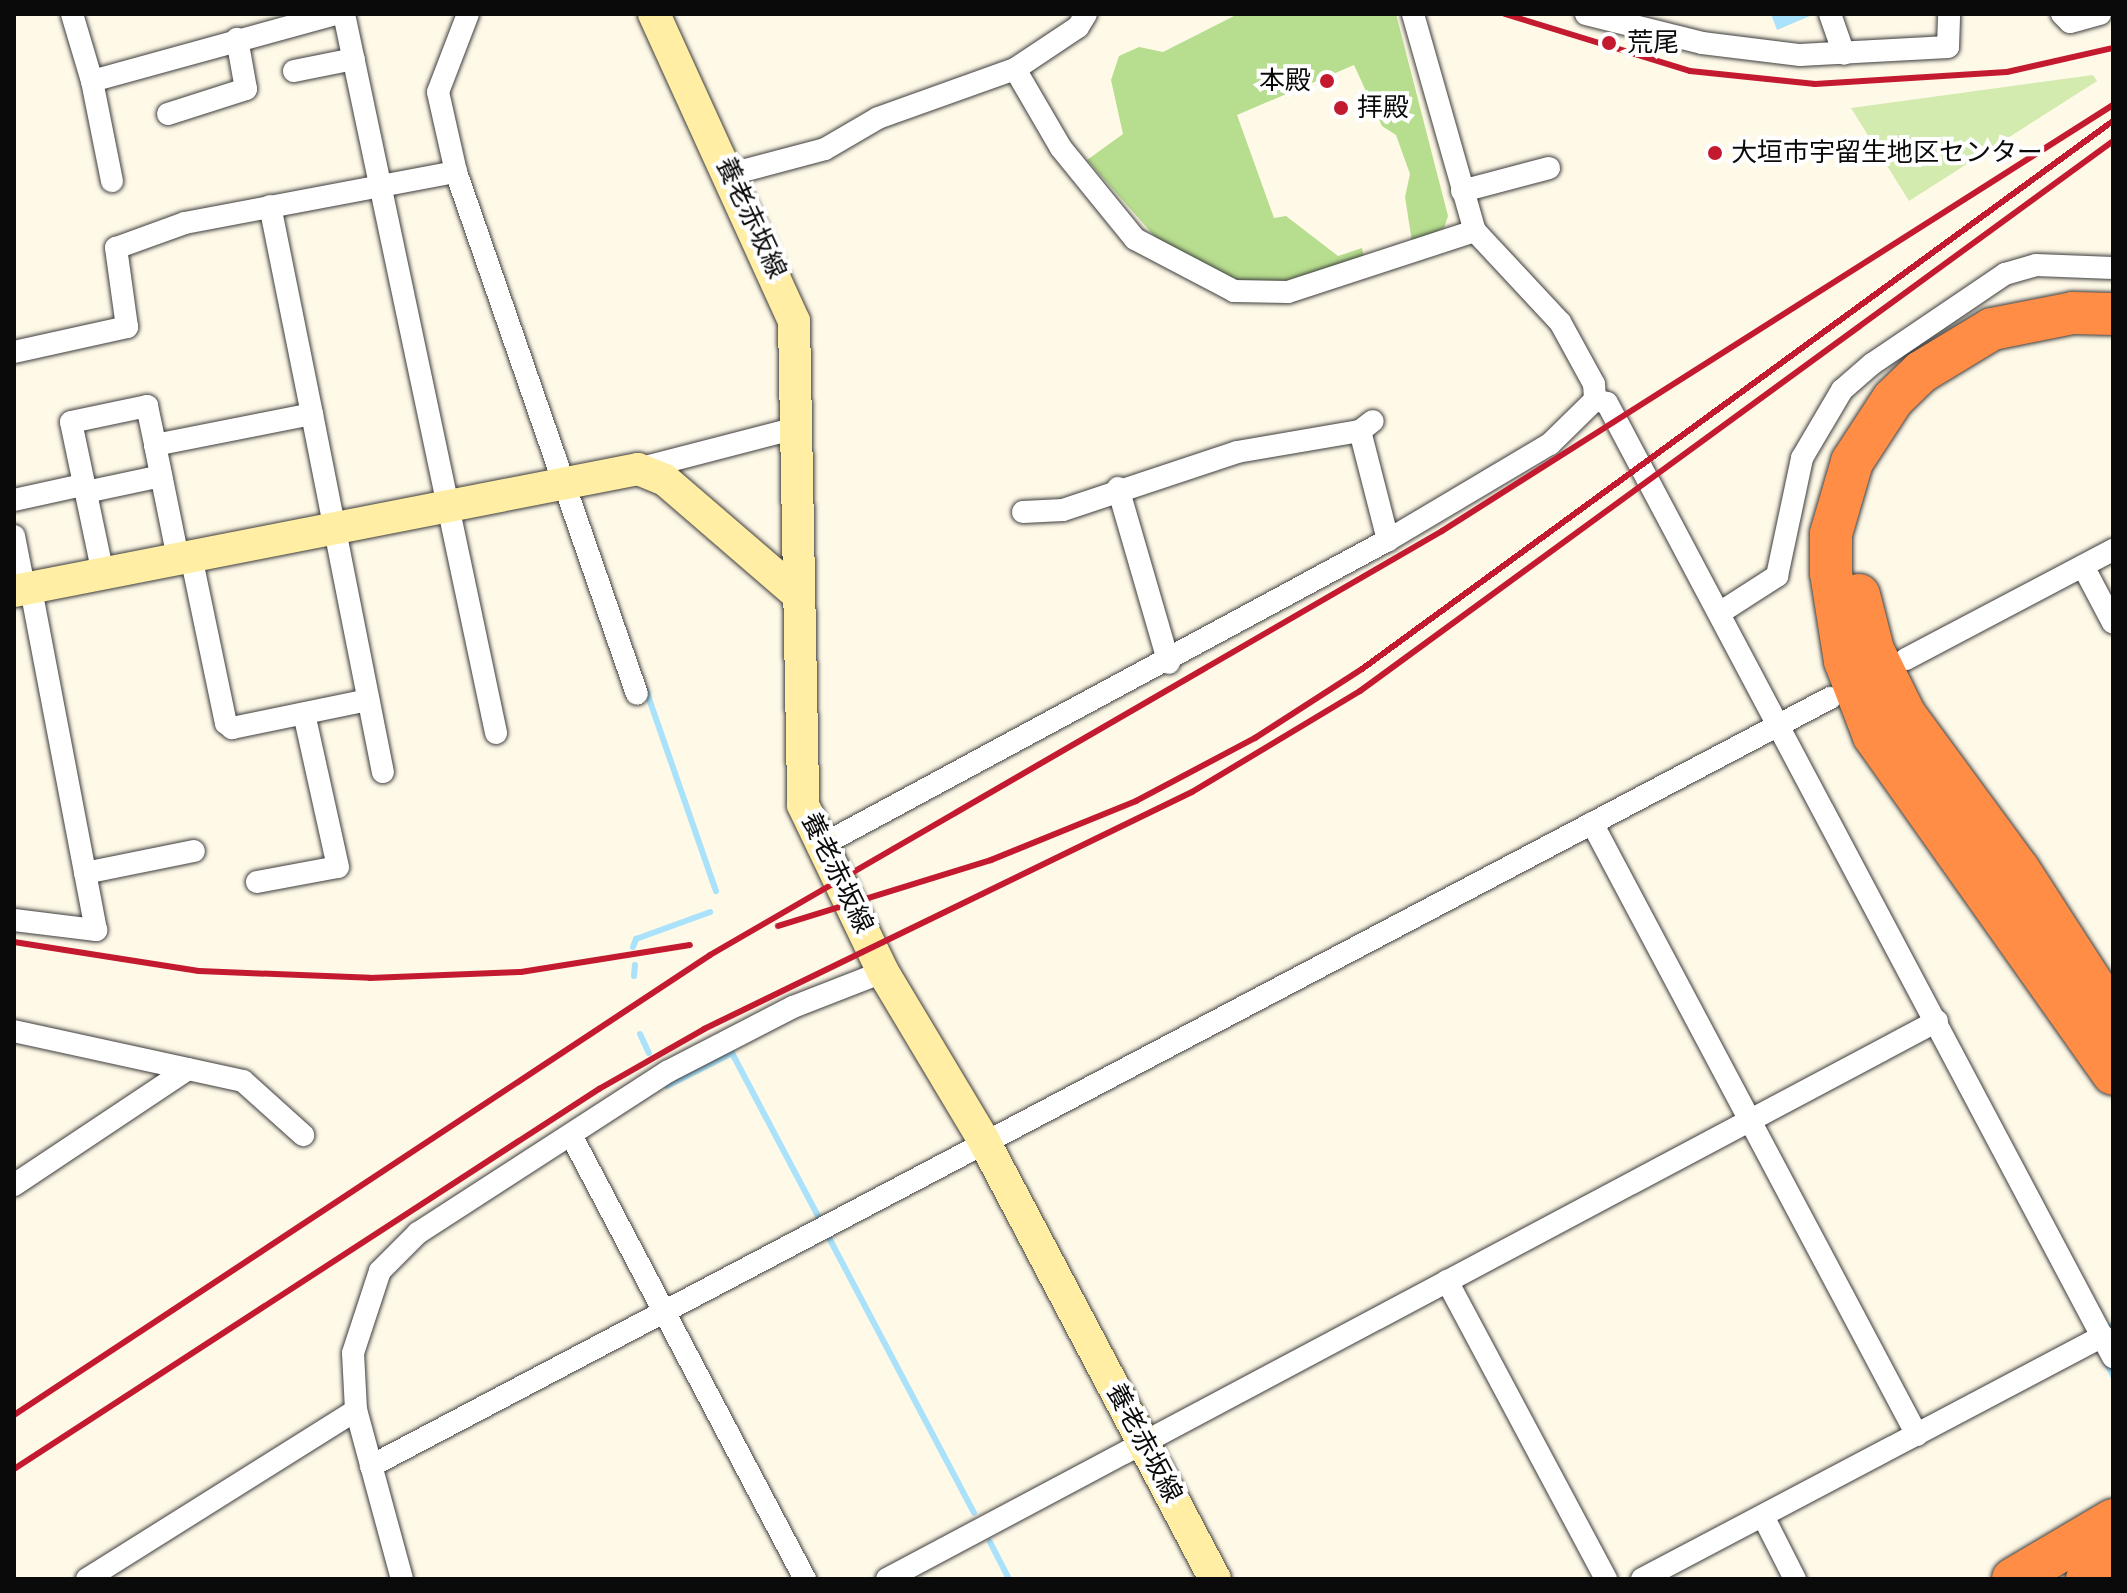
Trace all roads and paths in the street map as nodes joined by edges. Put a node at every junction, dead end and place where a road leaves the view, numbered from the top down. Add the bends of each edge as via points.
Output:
1 (72, 14) edge
2 (336, 14) edge
3 (344, 14) edge
4 (468, 14) edge
5 (654, 14) edge
6 (1086, 14) edge
7 (1413, 14) edge
8 (1586, 14) edge
9 (1830, 14) edge
10 (1949, 14) edge
11 (2062, 14) edge
12 (2100, 14) edge
13 (237, 39) junction
14 (1844, 54) junction
15 (354, 59) junction
16 (1015, 69) junction
17 (294, 71) dead end
18 (92, 81) junction
19 (168, 114) dead end
20 (1549, 168) dead end
21 (456, 172) junction
22 (731, 174) junction
23 (112, 181) dead end
24 (381, 186) junction
25 (1462, 191) junction
26 (270, 206) junction
27 (1475, 231) junction
28 (2113, 268) edge
29 (2113, 314) edge
30 (2113, 341) edge
31 (14, 352) edge
32 (1595, 400) junction
33 (312, 414) junction
34 (797, 428) junction
35 (155, 445) junction
36 (638, 469) junction
37 (161, 476) junction
38 (563, 479) junction
39 (84, 488) junction
40 (1118, 488) junction
41 (14, 500) edge
42 (449, 503) junction
43 (1023, 512) dead end
44 (333, 526) junction
45 (14, 536) edge
46 (1388, 540) junction
47 (2113, 550) edge
48 (185, 557) junction
49 (2083, 566) junction
50 (103, 574) junction
51 (23, 589) edge
52 (797, 594) junction
53 (1721, 612) junction
54 (2113, 623) edge
55 (1906, 659) dead end
56 (1169, 663) junction
57 (637, 694) dead end
58 (1830, 698) dead end
59 (368, 700) junction
60 (304, 714) junction
61 (1781, 724) junction
62 (496, 733) dead end
63 (383, 772) dead end
64 (1592, 823) junction
65 (820, 846) junction
66 (194, 851) dead end
67 (85, 873) junction
68 (257, 882) dead end
69 (14, 920) edge
70 (883, 972) junction
71 (2113, 1016) edge
72 (1937, 1021) junction
73 (14, 1031) edge
74 (188, 1069) junction
75 (2113, 1074) edge
76 (1751, 1119) junction
77 (303, 1135) dead end
78 (571, 1135) junction
79 (984, 1141) junction
80 (14, 1185) edge
81 (1447, 1281) junction
82 (664, 1308) junction
83 (2103, 1336) junction
84 (2113, 1357) edge
85 (356, 1410) junction
86 (1917, 1435) junction
87 (1143, 1442) junction
88 (371, 1466) junction
89 (1763, 1516) junction
90 (2113, 1520) edge
91 (2113, 1563) edge
92 (87, 1579) edge
93 (402, 1579) edge
94 (805, 1579) edge
95 (887, 1579) edge
96 (1215, 1579) edge
97 (1606, 1579) edge
98 (1642, 1579) edge
99 (1795, 1579) edge
100 (2013, 1579) edge
101 (2087, 1579) edge

1 - 18 street
2 - 13 street
3 - 15 street
4 - 21 street via 438,92
5 - 22 main road, 養老赤坂線
6 - 16 street via 1078,27
7 - 25 street
8 - 14 street via 1702,43
9 - 14 street
10 - 14 street via 1948,47
11 - 12 street via 2070,22
13 - 18 street
13 - 19 street via 246,89
15 - 17 street
15 - 24 street
16 - 22 street via 878,118 825,149
16 - 27 street via 1061,148 1135,239 1234,291 1288,292
18 - 23 street
20 - 25 street
21 - 24 street
21 - 38 street
22 - 34 main road, 養老赤坂線 via 794,321
24 - 26 street
24 - 42 street
25 - 27 street
26 - 31 street via 185,223 116,248 127,327
26 - 33 street
27 - 32 street via 1560,322 1594,384
28 - 53 street via 2036,265 2005,274 1862,372 1819,422 1802,458 1777,576
29 - 75 highway via 2073,313 1992,329 1921,372 1893,399 1852,462 1831,534 1831,573 1845,661 1874,736
30 - 71 highway via 2024,348 1988,362 1927,404 1903,432 1867,498 1857,574 1873,650 1905,715 2019,870
32 - 46 street via 1550,444
32 - 53 street via 1607,403
33 - 35 street
33 - 44 street
34 - 36 street
34 - 52 main road, 養老赤坂線
35 - 37 street
35 - 39 street via 147,406 71,422
36 - 38 main road
36 - 52 main road via 665,480
37 - 39 street
37 - 48 street
38 - 42 main road
38 - 57 street
39 - 41 street
39 - 50 street
40 - 43 street via 1063,510
40 - 46 street via 1237,452 1366,426
40 - 56 street
42 - 44 main road
42 - 62 street
44 - 48 main road
44 - 59 street
45 - 51 street
46 - 56 street
47 - 49 street
48 - 50 main road
48 - 60 street via 226,723
49 - 54 street
49 - 55 street
50 - 51 main road
51 - 67 street
52 - 65 main road, 養老赤坂線 via 799,771
53 - 61 street
56 - 65 street
58 - 61 street
59 - 60 street
59 - 63 street
60 - 68 street via 338,867
61 - 64 street
61 - 72 street
64 - 76 street
64 - 79 street
65 - 70 main road, 養老赤坂線
66 - 67 street
67 - 69 street via 96,930
70 - 78 street via 793,1007 681,1065
70 - 79 main road, 養老赤坂線
72 - 76 street
72 - 83 street
73 - 74 street
74 - 77 street via 243,1081
74 - 80 street
76 - 81 street
76 - 86 street
78 - 82 street
78 - 85 street via 418,1233 380,1271 353,1353
79 - 82 street
79 - 87 main road, 養老赤坂線
81 - 87 street
81 - 97 street
82 - 88 street
82 - 94 street
83 - 84 street
83 - 86 street
85 - 88 street
85 - 92 street
86 - 89 street
87 - 95 street
87 - 96 main road, 養老赤坂線
88 - 93 street
89 - 98 street
89 - 99 street
90 - 100 highway
91 - 101 highway

